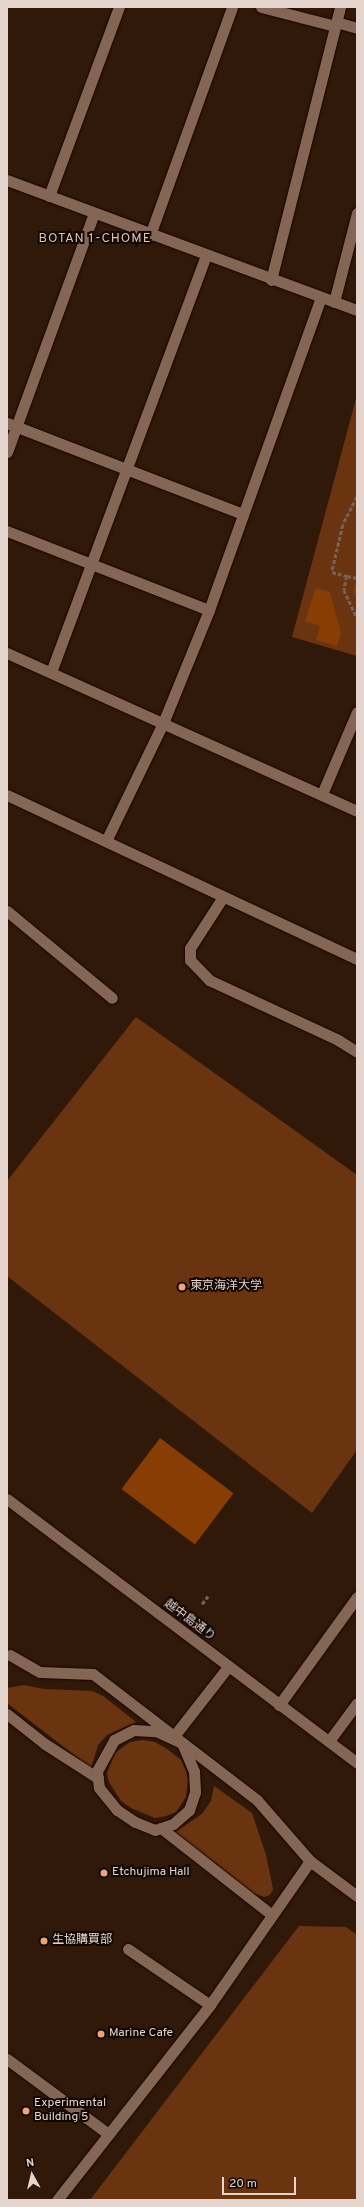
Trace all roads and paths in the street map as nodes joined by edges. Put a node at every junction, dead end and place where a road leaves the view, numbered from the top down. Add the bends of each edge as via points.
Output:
1 (119, 7) edge
2 (232, 7) edge
3 (262, 7) edge
4 (340, 7) edge
5 (335, 24) junction
6 (357, 28) edge
7 (7, 180) edge
8 (49, 196) junction
9 (94, 213) junction
10 (357, 213) edge
11 (150, 235) junction
12 (206, 256) junction
13 (271, 280) junction
14 (321, 297) junction
15 (334, 302) junction
16 (357, 310) edge
17 (12, 425) edge
18 (7, 452) edge
19 (127, 467) junction
20 (357, 497) edge
21 (243, 514) junction
22 (7, 531) edge
23 (92, 563) junction
24 (347, 576) junction
25 (357, 578) edge
26 (209, 610) junction
27 (357, 618) edge
28 (7, 653) edge
29 (51, 672) junction
30 (357, 712) edge
31 (162, 723) junction
32 (322, 794) junction
33 (7, 795) edge
34 (357, 811) edge
35 (106, 841) junction
36 (223, 897) junction
37 (7, 911) edge
38 (357, 959) edge
39 (112, 998) dead end
40 (357, 1052) edge
41 (7, 1499) edge
42 (208, 1596) dead end
43 (357, 1596) edge
44 (202, 1604) dead end
45 (8, 1656) edge
46 (228, 1667) junction
47 (357, 1703) edge
48 (279, 1705) junction
49 (7, 1714) edge
50 (178, 1740) junction
51 (328, 1742) junction
52 (357, 1763) edge
53 (98, 1778) junction
54 (160, 1828) junction
55 (310, 1861) junction
56 (357, 1896) edge
57 (272, 1915) junction
58 (128, 1949) dead end
59 (210, 2005) junction
60 (7, 2058) edge
61 (107, 2133) junction
62 (57, 2200) edge

1 - 8 street
2 - 11 street
3 - 5 street
4 - 5 street
5 - 6 street
5 - 13 street
7 - 8 street
8 - 9 street
9 - 11 street
9 - 17 street
10 - 15 street
11 - 12 street
12 - 13 street
12 - 19 street
13 - 14 street
14 - 15 street
14 - 21 street
15 - 16 street
17 - 18 street
17 - 19 street
19 - 21 street
19 - 23 street
20 - 24 path via 343,524 332,572
21 - 26 street
22 - 23 street
23 - 26 street
23 - 29 street
24 - 25 path
24 - 27 path via 344,590
26 - 31 street
28 - 29 street
29 - 31 street
30 - 32 street
31 - 32 street
31 - 35 street
32 - 34 street
33 - 35 street
35 - 36 street
36 - 38 street
36 - 40 street via 190,948 190,960 209,980 338,1040
37 - 39 street
41 - 46 street, 越中島通り
42 - 44 path
43 - 48 street
45 - 50 street via 40,1672 93,1674
46 - 48 street, 越中島通り
46 - 50 street
47 - 51 street
48 - 51 street, 越中島通り
49 - 53 street via 45,1744
50 - 53 street via 156,1731 134,1730 114,1740 97,1771
50 - 54 street via 194,1771 195,1792 189,1810 173,1824
50 - 55 street via 257,1800
51 - 52 street, 越中島通り
53 - 54 street via 99,1788 117,1810 135,1822 155,1830
54 - 57 street
55 - 56 street
55 - 57 street
57 - 59 street
58 - 59 street
59 - 61 street
60 - 61 street
61 - 62 street

